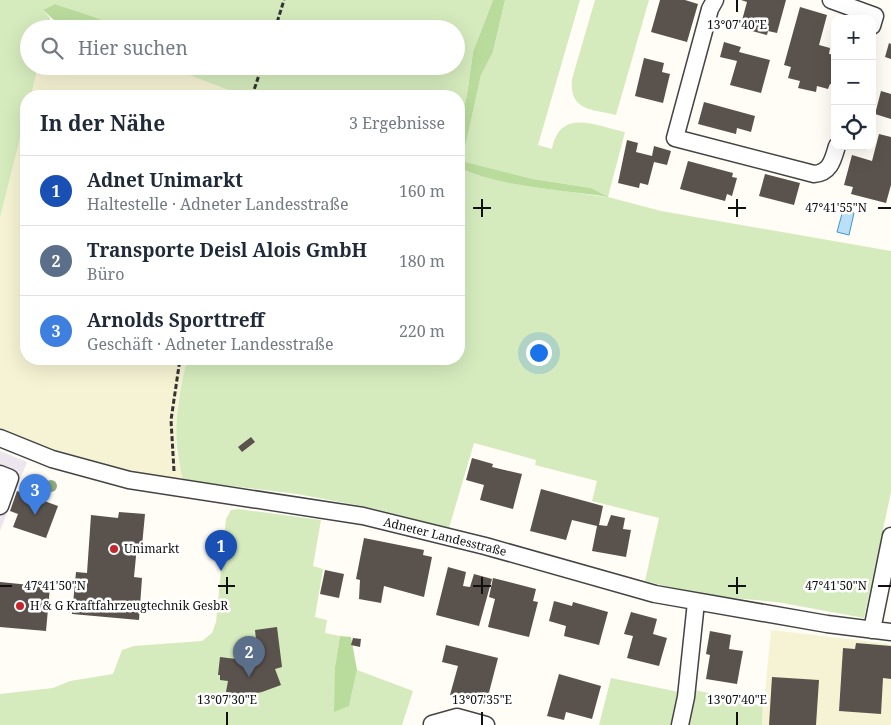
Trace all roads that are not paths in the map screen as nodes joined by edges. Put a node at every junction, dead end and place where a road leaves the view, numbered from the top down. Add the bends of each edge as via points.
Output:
1 (715, 0) edge
2 (831, 0) edge
3 (872, 15) edge
4 (836, 150) edge
5 (0, 438) edge
6 (0, 474) edge
7 (0, 506) edge
8 (891, 536) edge
9 (696, 602) junction
10 (872, 630) junction
11 (891, 632) edge
12 (432, 724) edge
13 (486, 725) edge
14 (680, 725) edge

1 - 4 street via 675,138 814,174 829,168
2 - 3 street
5 - 9 street, Adneter Landesstraße via 79,468 177,489 363,516 485,546 655,594
6 - 7 street via 10,478
8 - 10 street
9 - 10 street, Adneter Landesstraße
9 - 14 street
10 - 11 street, Adneter Landesstraße
12 - 13 street via 456,717

